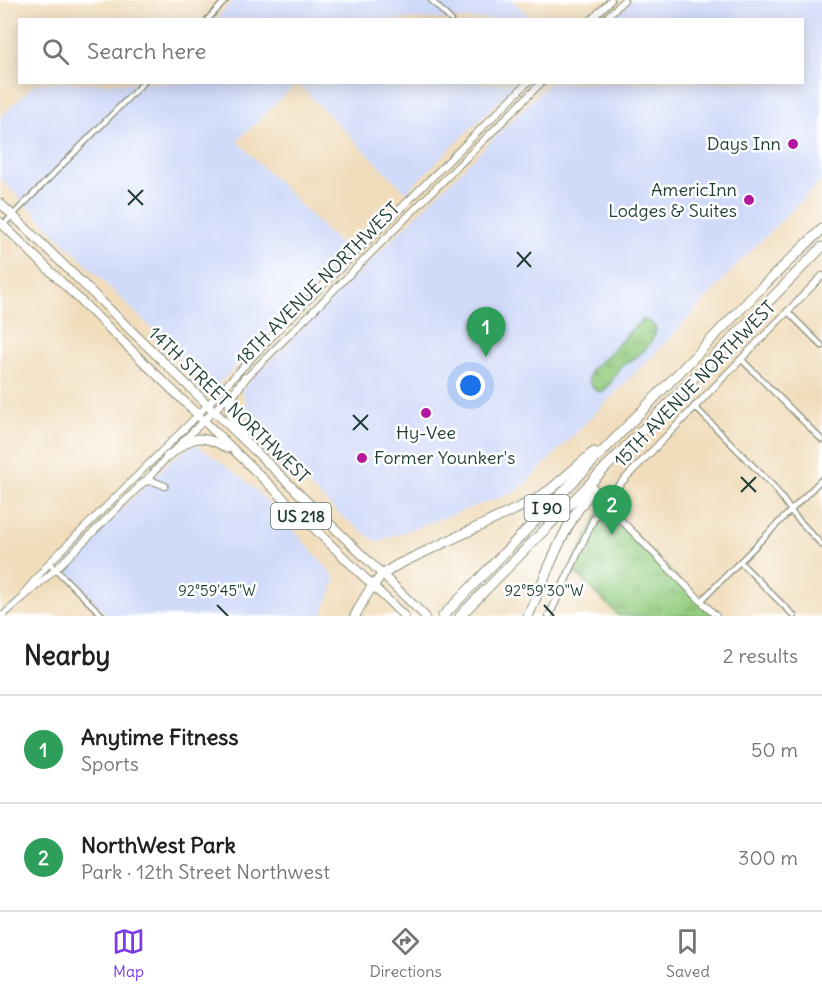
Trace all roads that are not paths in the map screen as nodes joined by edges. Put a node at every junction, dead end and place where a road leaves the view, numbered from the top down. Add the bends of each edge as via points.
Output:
1 (226, 0) edge
2 (432, 0) edge
3 (611, 0) edge
4 (624, 0) edge
5 (209, 18) edge
6 (449, 18) edge
7 (593, 18) edge
8 (606, 18) edge
9 (142, 84) edge
10 (526, 84) edge
11 (540, 84) edge
12 (0, 203) edge
13 (13, 215) junction
14 (2, 224) edge
15 (822, 227) edge
16 (822, 249) edge
17 (822, 276) edge
18 (787, 311) junction
19 (822, 346) edge
20 (741, 358) junction
21 (245, 378) junction
22 (652, 400) junction
23 (694, 406) junction
24 (210, 408) junction
25 (663, 411) junction
26 (201, 418) junction
27 (822, 440) edge
28 (167, 457) junction
29 (151, 462) junction
30 (267, 464) junction
31 (159, 466) junction
32 (257, 473) junction
33 (822, 479) edge
34 (148, 480) junction
35 (604, 503) junction
36 (790, 511) junction
37 (822, 545) edge
38 (740, 562) junction
39 (49, 563) junction
40 (56, 569) junction
41 (382, 576) junction
42 (372, 585) junction
43 (701, 601) junction
44 (12, 607) junction
45 (424, 615) edge
46 (2, 616) edge
47 (103, 616) edge
48 (356, 616) edge
49 (404, 616) edge
50 (443, 616) edge
51 (460, 616) edge
52 (528, 616) edge
53 (549, 616) edge
54 (716, 616) edge
55 (794, 616) edge

1 - 5 street
2 - 6 street
3 - 7 street
4 - 8 street
9 - 13 street
10 - 24 street, 18TH AVENUE NORTHWEST via 278,330
11 - 21 street, 18TH AVENUE NORTHWEST
12 - 13 main road, US 218
13 - 14 street
13 - 24 main road, 14TH STREET NORTHWEST / US 218
14 - 26 main road, 14TH STREET NORTHWEST / US 218
15 - 22 highway, I 90
16 - 25 highway, I 90
17 - 18 street, 15TH AVENUE NORTHWEST
18 - 19 street
18 - 20 street, 15TH AVENUE NORTHWEST
20 - 23 street, 15TH AVENUE NORTHWEST
20 - 27 street
21 - 24 street, 18TH AVENUE NORTHWEST
21 - 30 main road via 230,401 231,417
22 - 41 highway via 551,489
22 - 50 highway, I 90
23 - 35 street, 15TH AVENUE NORTHWEST
23 - 36 street via 776,489
24 - 26 street, 18TH AVENUE NORTHWEST
24 - 30 main road, 14TH STREET NORTHWEST / US 218
25 - 51 highway, I 90
25 - 52 highway via 580,506
26 - 28 street, 18TH AVENUE NORTHWEST
26 - 29 street, 18TH AVENUE NORTHWEST
26 - 32 main road, 14TH STREET NORTHWEST / US 218
28 - 31 street, 18TH AVENUE NORTHWEST
28 - 32 main road via 190,440 204,438 228,449
29 - 34 street
29 - 39 street, 18TH AVENUE NORTHWEST
30 - 41 main road, 14TH STREET NORTHWEST / US 218
31 - 34 street, 18TH AVENUE NORTHWEST
31 - 34 street via 165,486
32 - 42 main road, 14TH STREET NORTHWEST / US 218
33 - 36 street
34 - 40 street, 18TH AVENUE NORTHWEST
35 - 43 street
35 - 53 street, 15TH AVENUE NORTHWEST
36 - 37 street
36 - 38 street
38 - 43 street
38 - 55 street
39 - 40 street
39 - 44 street, 18TH AVENUE NORTHWEST
40 - 44 street, 18TH AVENUE NORTHWEST
40 - 47 street
41 - 42 highway
41 - 45 main road, 14TH STREET NORTHWEST
42 - 48 highway
42 - 49 main road, 14TH STREET NORTHWEST / US 218
43 - 54 street
44 - 46 street, 18TH AVENUE NORTHWEST

